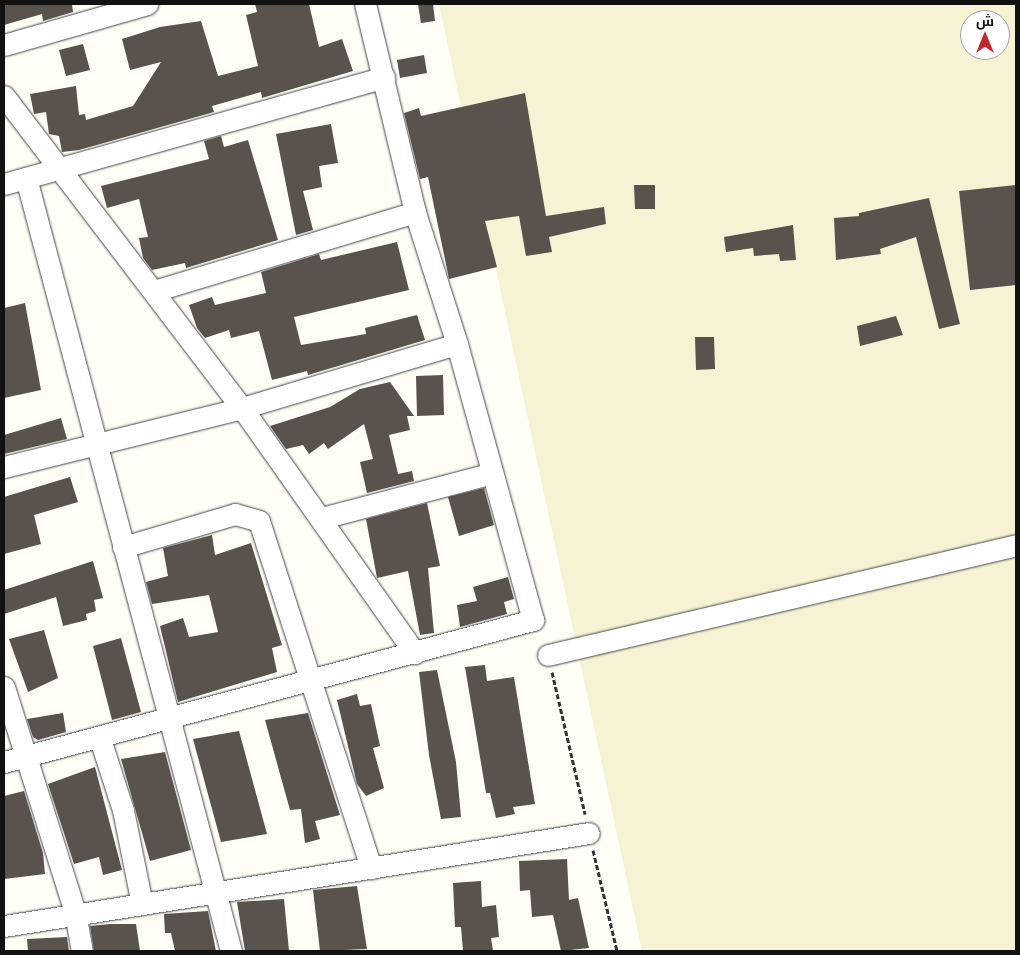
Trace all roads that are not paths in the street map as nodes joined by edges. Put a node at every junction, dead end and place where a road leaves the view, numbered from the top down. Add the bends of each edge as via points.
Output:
1 (146, 4) edge
2 (365, 4) edge
3 (4, 45) edge
4 (384, 77) junction
5 (4, 96) edge
6 (60, 168) junction
7 (26, 178) junction
8 (4, 184) edge
9 (416, 212) junction
10 (154, 291) junction
11 (457, 344) junction
12 (242, 408) junction
13 (96, 444) junction
14 (4, 467) edge
15 (492, 473) junction
16 (322, 518) junction
17 (1016, 545) edge
18 (123, 547) junction
19 (415, 653) junction
20 (548, 655) road end
21 (307, 682) junction
22 (4, 687) edge
23 (169, 720) junction
24 (100, 739) junction
25 (24, 756) junction
26 (4, 762) edge
27 (589, 833) road end
28 (371, 868) junction
29 (217, 892) junction
30 (142, 904) junction
31 (75, 912) junction
32 (4, 926) edge
33 (82, 951) edge
34 (231, 951) edge

1 - 3 street
2 - 4 street
4 - 6 street
4 - 9 street
5 - 6 street
6 - 7 street
6 - 10 street
7 - 8 street
7 - 13 street
9 - 10 street
9 - 11 street
10 - 12 street
11 - 12 street
11 - 15 street
12 - 13 street
12 - 16 street
13 - 14 street
13 - 18 street
15 - 16 street
15 - 19 street via 533,620
16 - 19 street
17 - 20 street
18 - 21 street via 235,514 254,517 263,526
18 - 23 street
19 - 21 street
21 - 23 street
21 - 28 street
22 - 25 street
23 - 24 street
23 - 29 street
24 - 25 street
24 - 30 street via 123,810
25 - 26 street
25 - 31 street
27 - 28 street
28 - 29 street
29 - 30 street
29 - 34 street
30 - 31 street
31 - 32 street
31 - 33 street

